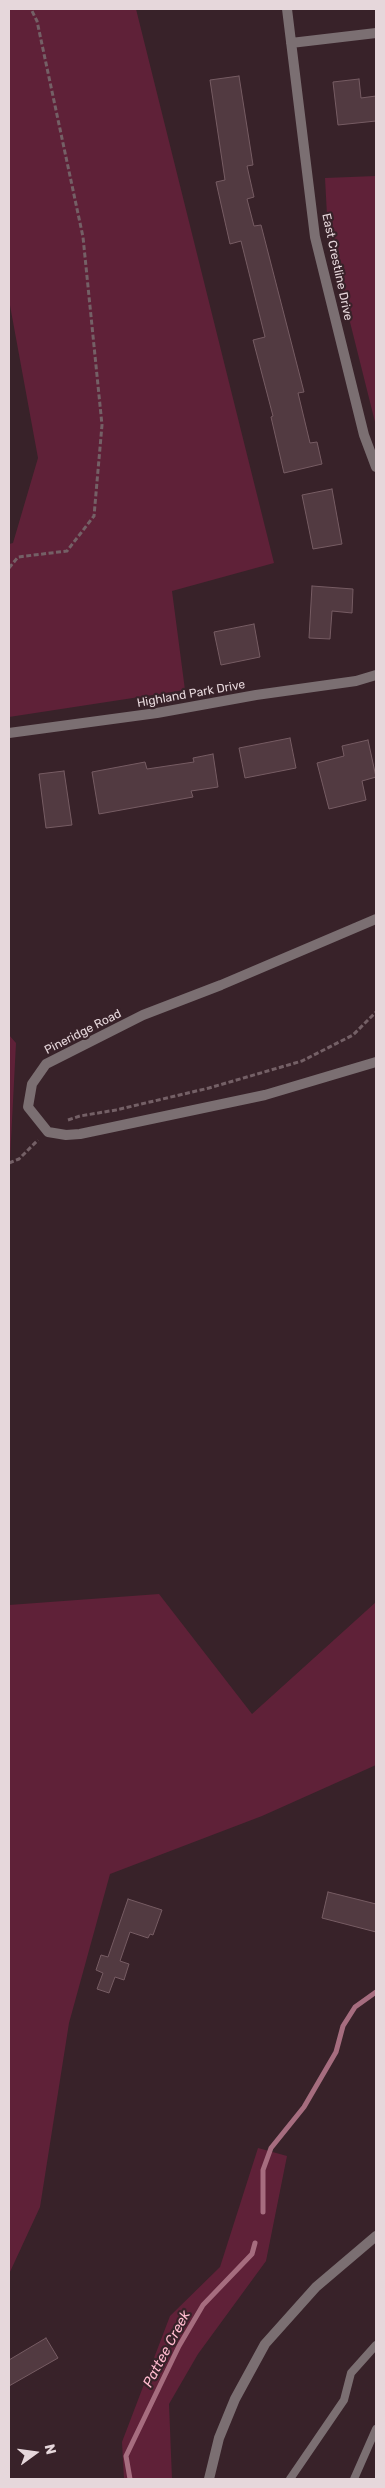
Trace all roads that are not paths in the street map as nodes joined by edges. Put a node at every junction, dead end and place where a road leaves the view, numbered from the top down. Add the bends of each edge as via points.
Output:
1 (287, 9) edge
2 (376, 33) edge
3 (291, 43) junction
4 (376, 467) edge
5 (376, 675) edge
6 (9, 733) edge
7 (376, 919) edge
8 (376, 1062) edge
9 (376, 2236) edge
10 (376, 2345) edge
11 (376, 2429) edge
12 (209, 2479) edge
13 (290, 2479) edge
14 (354, 2479) edge

1 - 3 street, East Crestline Drive
2 - 3 street
3 - 4 street, East Crestline Drive via 315,237 364,435
5 - 6 street, Highland Park Drive via 157,713
7 - 8 street, Pineridge Road via 143,1015 46,1064 32,1084 28,1107 48,1132 80,1134 265,1095
9 - 12 street via 316,2287 265,2344 222,2430
10 - 13 lane via 351,2372 344,2400
11 - 14 lane

